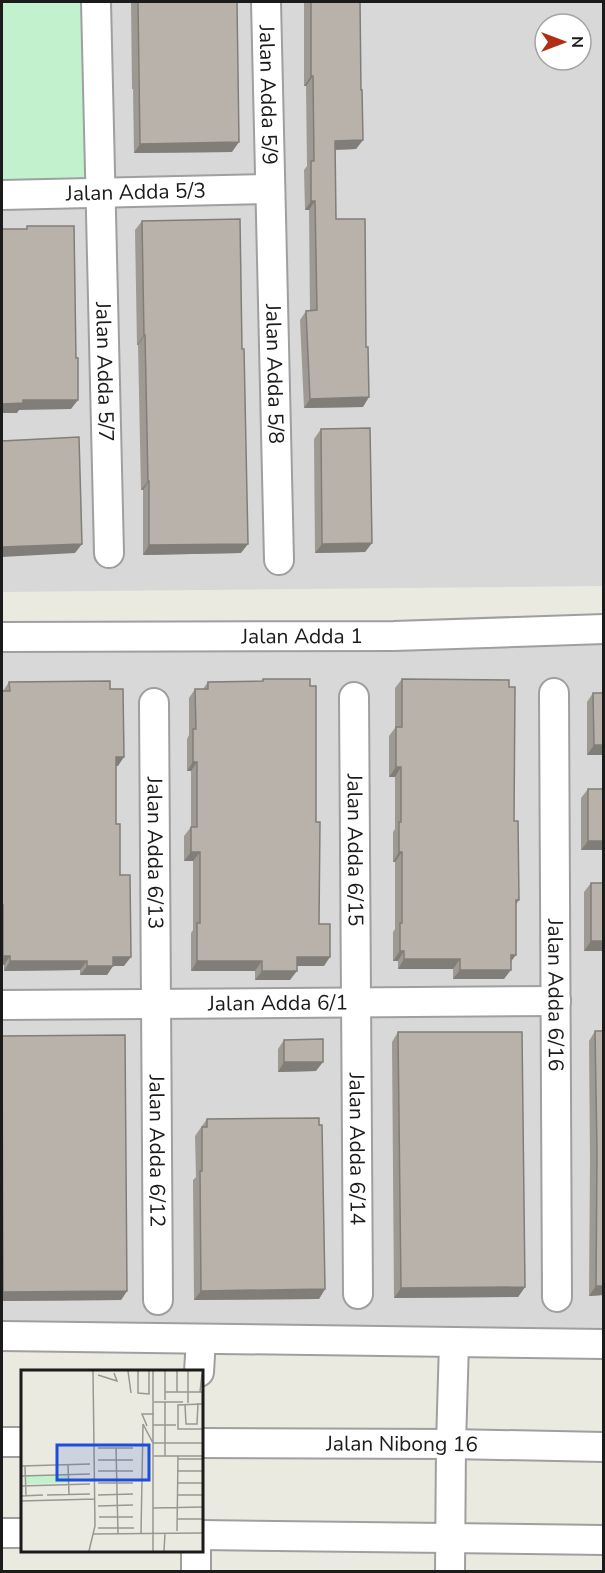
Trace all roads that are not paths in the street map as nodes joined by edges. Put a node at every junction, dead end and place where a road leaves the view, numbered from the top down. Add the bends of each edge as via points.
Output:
1 (96, 2) edge
2 (266, 2) edge
3 (270, 189) junction
4 (101, 193) junction
5 (2, 195) edge
6 (109, 553) dead end
7 (279, 560) dead end
8 (603, 629) edge
9 (2, 637) edge
10 (554, 693) dead end
11 (354, 697) dead end
12 (154, 703) dead end
13 (556, 1001) junction
14 (356, 1002) junction
15 (156, 1004) junction
16 (2, 1005) edge
17 (358, 1294) dead end
18 (558, 1297) dead end
19 (158, 1300) dead end
20 (2, 1336) edge
21 (201, 1339) junction
22 (454, 1343) junction
23 (603, 1344) edge
24 (200, 1370) edge
25 (2, 1442) edge
26 (21, 1442) edge
27 (202, 1443) edge
28 (451, 1444) junction
29 (603, 1447) edge
30 (2, 1533) edge
31 (21, 1533) edge
32 (202, 1535) edge
33 (451, 1537) junction
34 (603, 1539) edge
35 (196, 1552) edge
36 (196, 1572) edge
37 (450, 1572) edge

1 - 4 street
2 - 3 street, Jalan Adda 5/9
3 - 4 street, Jalan Adda 5/3
3 - 7 street, Jalan Adda 5/8
4 - 5 street, Jalan Adda 5/3
4 - 6 street, Jalan Adda 5/7
8 - 9 street, Jalan Adda 1 via 393,636
10 - 13 street, Jalan Adda 6/16
11 - 14 street, Jalan Adda 6/15
12 - 15 street, Jalan Adda 6/13
13 - 14 street, Jalan Adda 6/1
13 - 18 street, Jalan Adda 6/16
14 - 15 street, Jalan Adda 6/1
14 - 17 street, Jalan Adda 6/14
15 - 16 street, Jalan Adda 6/1
15 - 19 street, Jalan Adda 6/12
20 - 21 street
21 - 22 street
21 - 24 street
22 - 23 street
22 - 28 street
25 - 26 street
27 - 28 street, Jalan Nibong 16
28 - 29 street, Jalan Nibong 16
28 - 33 street
30 - 31 street
32 - 33 street
33 - 34 street
33 - 37 street
35 - 36 street

